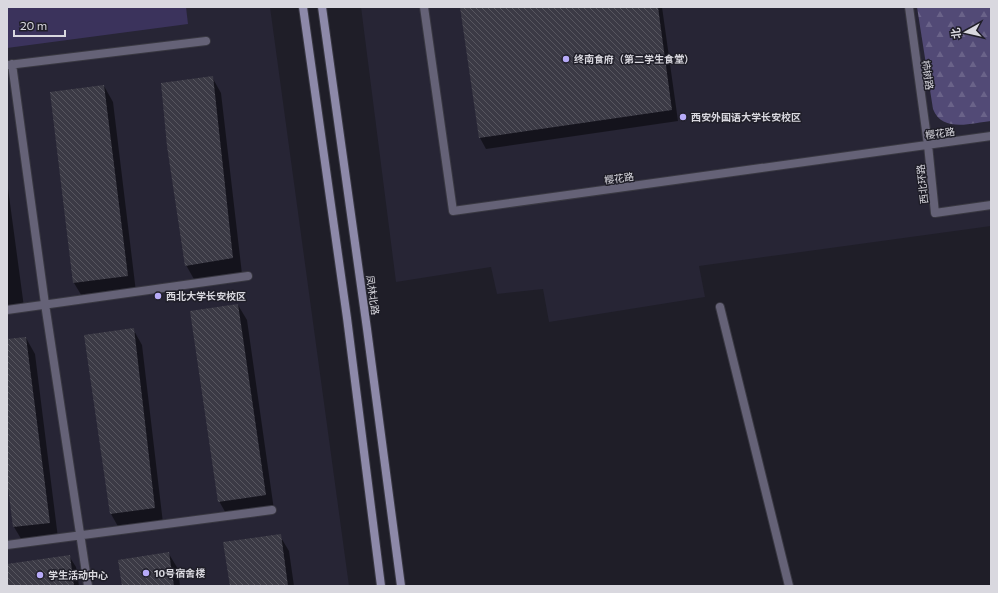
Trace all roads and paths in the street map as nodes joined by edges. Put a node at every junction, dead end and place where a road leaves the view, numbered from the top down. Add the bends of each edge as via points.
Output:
1 (303, 7) edge
2 (322, 7) edge
3 (424, 7) edge
4 (909, 7) edge
5 (206, 41) dead end
6 (10, 64) edge
7 (991, 136) edge
8 (928, 145) junction
9 (991, 205) edge
10 (248, 276) dead end
11 (45, 304) junction
12 (720, 308) dead end
13 (7, 310) edge
14 (272, 510) dead end
15 (80, 535) junction
16 (7, 545) edge
17 (88, 586) edge
18 (381, 586) edge
19 (401, 586) edge
20 (789, 586) edge

1 - 18 street via 347,318
2 - 19 street, 凤林北路
3 - 8 street, 樱花路 via 453,211
4 - 8 street, 柿树路
5 - 6 street
6 - 11 street
7 - 8 street, 樱花路
8 - 9 street, 西北环路 via 935,212
10 - 11 street
11 - 13 street
11 - 15 street
12 - 20 street
14 - 15 street
15 - 16 street
15 - 17 street

